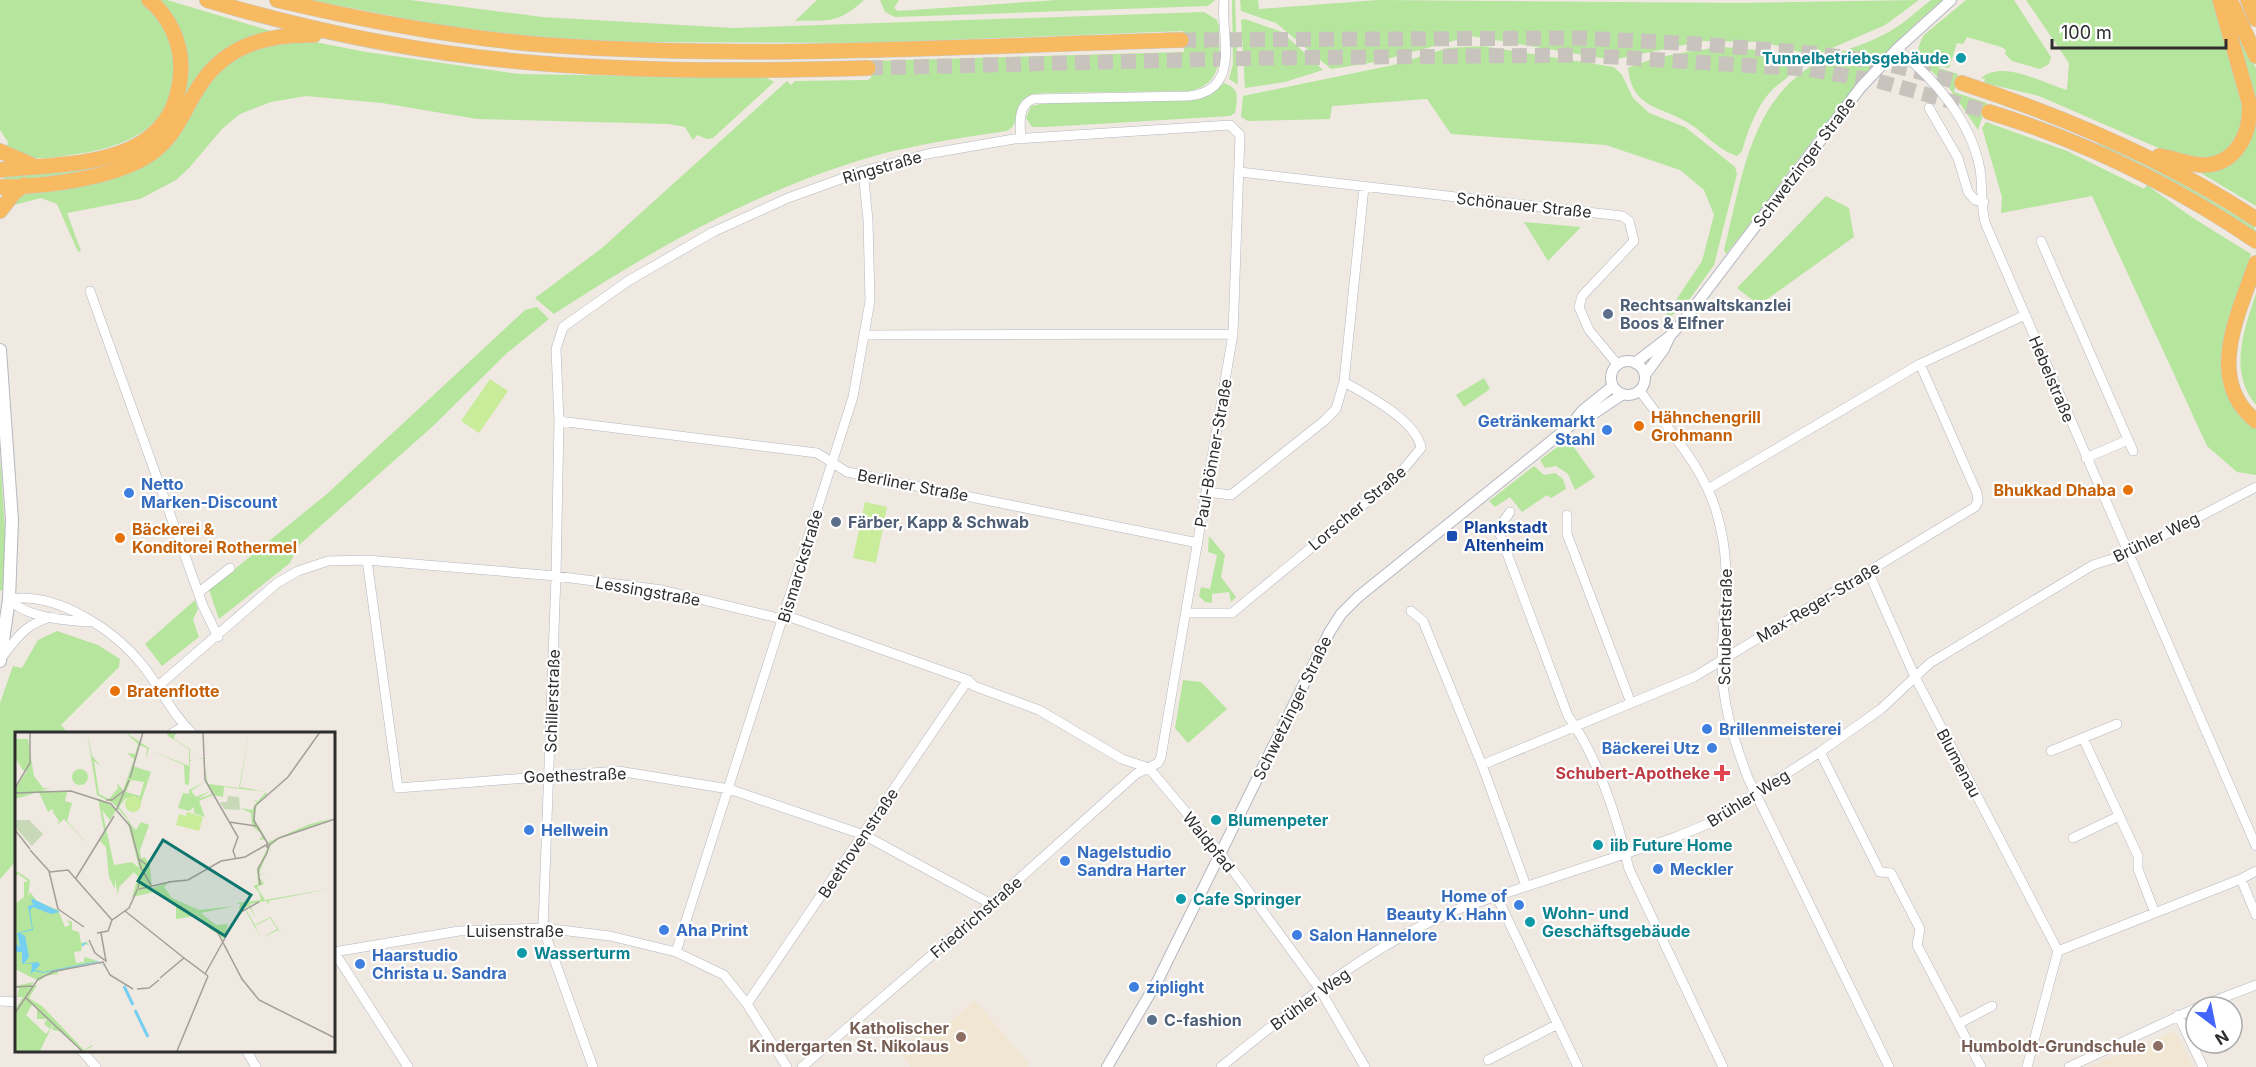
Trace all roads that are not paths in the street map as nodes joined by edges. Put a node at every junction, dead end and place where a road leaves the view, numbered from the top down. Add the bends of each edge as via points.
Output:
1 (149, 0) edge
2 (207, 0) edge
3 (278, 0) edge
4 (1224, 0) edge
5 (1951, 0) edge
6 (2220, 0) edge
7 (2230, 0) edge
8 (2248, 0) edge
9 (2256, 19) edge
10 (347, 36) junction
11 (1181, 40) tunnel mouth
12 (1897, 49) junction
13 (2256, 56) edge
14 (868, 68) tunnel mouth
15 (1962, 83) tunnel mouth
16 (1929, 108) dead end
17 (1989, 112) tunnel mouth
18 (1237, 130) joint
19 (1021, 139) junction
20 (0, 151) edge
21 (2143, 154) junction
22 (38, 167) junction
23 (0, 170) edge
24 (863, 171) junction
25 (1240, 172) junction
26 (24, 185) junction
27 (0, 187) edge
28 (1364, 187) junction
29 (1984, 202) junction
30 (0, 211) edge
31 (2256, 219) edge
32 (2256, 241) edge
33 (2041, 242) dead end
34 (2256, 263) edge
35 (2256, 284) edge
36 (90, 291) dead end
37 (2025, 315) junction
38 (563, 327) joint
39 (1233, 334) junction
40 (866, 335) junction
41 (1670, 336) junction
42 (0, 350) edge
43 (1635, 363) junction
44 (1920, 364) junction
45 (1618, 365) junction
46 (1645, 375) junction
47 (1344, 382) junction
48 (1613, 386) junction
49 (1640, 390) junction
50 (1623, 394) junction
51 (2256, 412) edge
52 (559, 421) junction
53 (2256, 421) edge
54 (1571, 425) junction
55 (2128, 440) junction
56 (2133, 451) dead end
57 (2086, 458) junction
58 (833, 461) junction
59 (2256, 487) edge
60 (1708, 489) junction
61 (1208, 492) junction
62 (1510, 512) dead end
63 (1567, 515) dead end
64 (1198, 543) junction
65 (2128, 554) junction
66 (367, 560) junction
67 (230, 568) dead end
68 (1868, 571) junction
69 (556, 576) junction
70 (198, 593) junction
71 (9, 598) junction
72 (1411, 612) dead end
73 (1186, 613) junction
74 (54, 617) junction
75 (785, 617) junction
76 (91, 622) junction
77 (218, 637) junction
78 (1, 659) edge
79 (1722, 660) junction
80 (1915, 677) junction
81 (968, 681) junction
82 (157, 687) junction
83 (1631, 703) junction
84 (2117, 724) dead end
85 (184, 726) junction
86 (1575, 726) junction
87 (174, 732) edge
88 (190, 732) edge
89 (2083, 738) junction
90 (2050, 751) dead end
91 (1820, 752) junction
92 (1482, 765) junction
93 (1149, 768) junction
94 (549, 774) junction
95 (729, 789) junction
96 (1755, 796) junction
97 (2120, 816) junction
98 (864, 835) junction
99 (2073, 838) dead end
100 (2256, 846) edge
101 (1221, 854) junction
102 (1626, 854) junction
103 (2256, 872) edge
104 (2241, 879) junction
105 (1526, 886) junction
106 (1497, 897) junction
107 (992, 904) junction
108 (2155, 913) junction
109 (2256, 915) edge
110 (543, 928) junction
111 (334, 951) edge
112 (2058, 951) junction
113 (676, 952) junction
114 (2256, 985) edge
115 (1319, 988) junction
116 (2231, 995) edge
117 (0, 1001) edge
118 (15, 1002) edge
119 (747, 1004) junction
120 (1992, 1006) dead end
121 (2184, 1013) edge
122 (2178, 1015) junction
123 (1558, 1024) junction
124 (1958, 1024) junction
125 (83, 1052) edge
126 (247, 1052) edge
127 (1488, 1060) dead end
128 (96, 1067) edge
129 (256, 1067) edge
130 (408, 1067) edge
131 (593, 1067) edge
132 (787, 1067) edge
133 (802, 1067) edge
134 (1107, 1067) edge
135 (1221, 1067) edge
136 (1365, 1067) edge
137 (1578, 1067) edge
138 (1723, 1067) edge
139 (1889, 1067) edge
140 (1981, 1067) edge
141 (2027, 1067) edge
142 (2069, 1067) edge
143 (2203, 1067) edge

1 - 22 highway via 169,23 179,47 180,76 168,114 147,139 126,152 106,159
2 - 10 highway
3 - 11 highway via 475,37 635,50 751,51
4 - 19 street via 1225,68 1212,88 1189,96 1033,99 1022,110
5 - 12 street, Schwetzinger Straße
6 - 21 highway via 2249,102 2247,134 2233,153 2213,164 2198,165
7 - 13 highway
8 - 9 highway
10 - 14 highway via 571,66 677,70
10 - 26 highway via 279,35 246,44 217,65 196,91 171,134 141,160 101,175
12 - 29 street, Hebelstraße via 1941,92 1967,129 1976,148
12 - 41 street, Schwetzinger Straße via 1850,102
15 - 21 highway via 2066,119
16 - 29 street via 1958,158 1968,192 1975,200
17 - 32 highway via 2041,129 2114,161 2177,193
18 - 19 street, Ringstraße via 1230,125
18 - 25 street, Paul-Bönner-Straße
19 - 24 street, Ringstraße via 927,154
20 - 22 highway
21 - 31 highway
22 - 23 highway
24 - 38 street, Ringstraße via 788,198 705,237 628,281
24 - 40 street, Bismarckstraße via 870,278
25 - 28 street, Schönauer Straße
25 - 39 street, Paul-Bönner-Straße
26 - 27 highway
26 - 30 highway
28 - 45 street, Schönauer Straße via 1622,216 1629,221 1634,241 1582,296 1579,308 1589,330
28 - 47 street
29 - 37 street, Hebelstraße via 1986,225
33 - 55 street
34 - 53 highway via 2230,342 2228,361 2233,390
35 - 51 highway via 2238,341 2236,365 2241,390
36 - 70 street
37 - 44 street
37 - 57 street, Hebelstraße
38 - 52 street, Schillerstraße via 556,349
39 - 40 street
39 - 61 street, Paul-Bönner-Straße
40 - 58 street, Bismarckstraße via 853,398
41 - 43 street, Schwetzinger Straße
41 - 46 street, Schwetzinger Straße
42 - 71 main road via 12,520
43 - 45 street
43 - 46 street
44 - 60 street
44 - 68 street, Max-Reger-Straße via 1978,501 1975,507
45 - 48 street via 1612,372
46 - 49 street
47 - 61 street via 1336,409 1324,421 1231,495
47 - 73 street, Lorscher Straße via 1367,394 1416,434 1418,455 1397,477 1232,613
48 - 50 street
48 - 54 street, Schwetzinger Straße
49 - 50 street
49 - 60 street, Schubertstraße
50 - 54 street, Schwetzinger Straße
52 - 58 street, Berliner Straße via 817,453
52 - 69 street, Schillerstraße
54 - 101 street, Schwetzinger Straße via 1341,614
55 - 56 street
55 - 57 street
57 - 65 street, Hebelstraße
58 - 64 street, Berliner Straße via 847,472
58 - 75 street, Bismarckstraße
59 - 65 street, Brühler Weg
60 - 79 street, Schubertstraße via 1724,539 1727,568
61 - 64 street, Paul-Bönner-Straße
62 - 86 street via 1498,529
63 - 83 street via 1567,534
64 - 73 street, Paul-Bönner-Straße
65 - 80 street, Brühler Weg via 2093,565 1930,663
65 - 100 street, Hebelstraße
66 - 69 street, Lessingstraße
66 - 77 street, Lessingstraße via 328,561 298,571 277,583
66 - 94 street, Goethestraße via 398,788
67 - 70 street
68 - 79 street, Max-Reger-Straße
68 - 80 street, Blumenau
69 - 75 street, Lessingstraße via 662,590
69 - 94 street, Schillerstraße
70 - 77 street
71 - 74 street via 22,609
71 - 76 street via 29,596 66,608
71 - 78 main road
72 - 92 street via 1422,621
73 - 93 street, Paul-Bönner-Straße via 1161,757
74 - 76 street
74 - 78 street via 24,628
75 - 81 street, Lessingstraße
75 - 95 street, Bismarckstraße
76 - 82 street via 124,645
77 - 82 street, Lessingstraße
79 - 83 street, Max-Reger-Straße
79 - 96 street, Schubertstraße via 1724,701
80 - 91 street, Brühler Weg via 1881,709
80 - 112 street, Blumenau
81 - 93 street, Lessingstraße via 1039,710 1122,759
81 - 98 street, Beethovenstraße
82 - 85 street
83 - 86 street, Max-Reger-Straße
84 - 89 street
85 - 87 street
85 - 88 street
86 - 92 street, Max-Reger-Straße
86 - 102 street via 1582,735
89 - 90 street
89 - 97 street
91 - 96 street, Brühler Weg
91 - 124 street via 1880,872 1891,873 1920,929 1917,945
92 - 105 street
93 - 101 street, Waldpfad
93 - 107 street, Friedrichstraße via 1136,774
94 - 95 street, Goethestraße via 618,771
94 - 110 street, Schillerstraße
95 - 98 street, Goethestraße
95 - 113 street, Bismarckstraße
96 - 102 street, Brühler Weg via 1710,823
96 - 139 street, Schubertstraße
97 - 99 street
97 - 108 street via 2138,856 2138,869
98 - 107 street, Goethestraße
98 - 119 street, Beethovenstraße
101 - 115 street, Waldpfad
101 - 134 street, Schwetzinger Straße via 1158,980
102 - 105 street, Brühler Weg
102 - 138 street via 1629,869
103 - 104 street
104 - 108 street
104 - 109 street
105 - 106 street, Brühler Weg
106 - 115 street, Brühler Weg via 1428,923
106 - 123 street
107 - 133 street, Friedrichstraße
108 - 112 street
110 - 111 street, Luisenstraße via 459,931
110 - 113 street, Luisenstraße via 610,936
110 - 131 street, Schillerstraße
111 - 130 street
112 - 141 street
113 - 119 street, Luisenstraße via 723,975
114 - 116 street
115 - 135 street, Brühler Weg
115 - 136 street, Waldpfad
117 - 118 street
119 - 132 street, Luisenstraße
120 - 124 street
121 - 122 street
122 - 142 street
122 - 143 street
123 - 127 street
123 - 137 street
124 - 140 street
125 - 128 street
126 - 129 street

